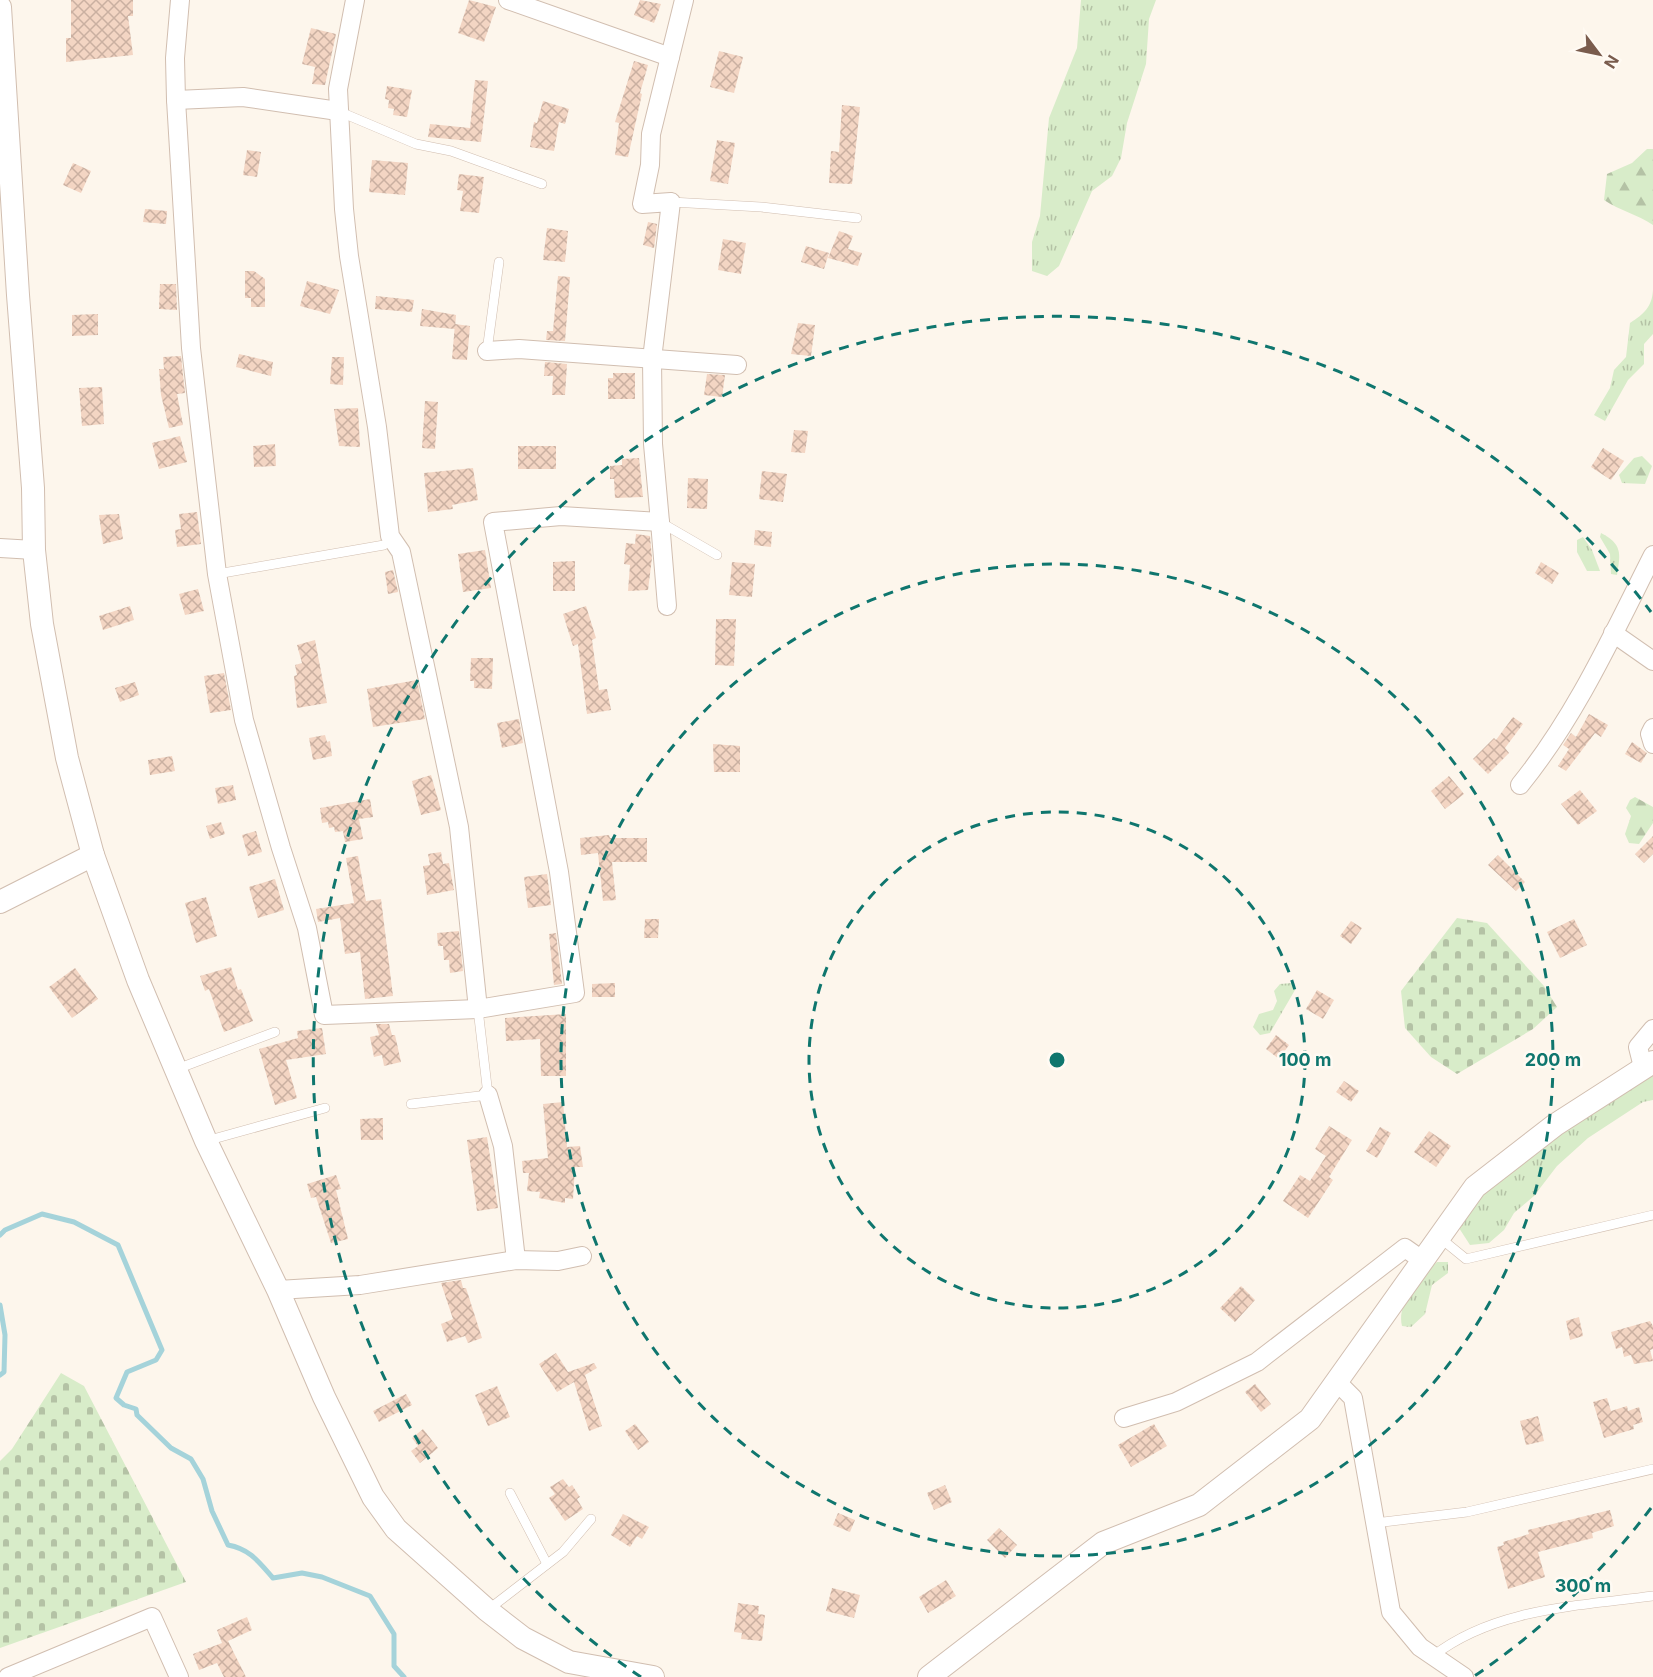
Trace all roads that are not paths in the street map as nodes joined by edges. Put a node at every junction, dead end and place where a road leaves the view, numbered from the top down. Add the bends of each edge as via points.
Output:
1 (180, 0) edge
2 (355, 0) edge
3 (508, 0) edge
4 (684, 0) edge
5 (0, 7) edge
6 (670, 57) junction
7 (176, 100) junction
8 (338, 111) junction
9 (542, 184) dead end
10 (671, 202) junction
11 (857, 218) dead end
12 (499, 262) dead end
13 (487, 351) joint
14 (652, 359) junction
15 (738, 364) dead end
16 (660, 522) junction
17 (392, 539) junction
18 (0, 548) edge
19 (34, 550) junction
20 (717, 555) dead end
21 (1653, 555) edge
22 (217, 574) junction
23 (667, 606) dead end
24 (1613, 633) junction
25 (1653, 661) edge
26 (1653, 728) edge
27 (1653, 744) edge
28 (1520, 785) dead end
29 (93, 855) junction
30 (0, 902) edge
31 (478, 1009) junction
32 (1653, 1029) edge
33 (274, 1032) dead end
34 (1648, 1065) edge
35 (177, 1069) junction
36 (488, 1095) junction
37 (411, 1104) dead end
38 (325, 1108) dead end
39 (206, 1141) junction
40 (1653, 1215) edge
41 (1439, 1237) junction
42 (582, 1256) dead end
43 (516, 1260) junction
44 (1422, 1260) junction
45 (278, 1290) junction
46 (1338, 1383) junction
47 (1124, 1418) dead end
48 (1653, 1469) edge
49 (510, 1493) dead end
50 (591, 1519) dead end
51 (1375, 1523) junction
52 (547, 1564) junction
53 (1653, 1596) edge
54 (487, 1610) junction
55 (1433, 1656) junction
56 (8, 1677) edge
57 (178, 1677) edge
58 (653, 1677) edge
59 (929, 1677) edge
60 (1464, 1677) edge

1 - 7 street
2 - 8 street via 338,89
3 - 6 street
4 - 6 street
5 - 19 street
6 - 10 street via 651,134 642,204
7 - 8 street via 243,97
7 - 22 street via 191,348
8 - 9 lane via 416,144 452,151
8 - 17 street via 349,256
10 - 11 lane
10 - 14 street
12 - 13 lane
13 - 14 street via 519,349
14 - 15 street
14 - 16 street via 653,444
16 - 20 lane
16 - 23 street
16 - 31 street via 561,516 493,522 559,872 575,993
17 - 22 lane via 384,545
17 - 31 street via 401,552 459,827
18 - 19 street
19 - 29 street via 42,624 67,758
21 - 24 street
22 - 31 street via 244,720 307,928 324,1015
24 - 25 street
24 - 28 street via 1582,696 1548,751
26 - 27 street
29 - 30 street
29 - 35 street via 138,980
31 - 36 lane
32 - 34 street via 1638,1047
33 - 35 lane
34 - 41 street via 1555,1125 1475,1188
35 - 39 street
36 - 37 lane
36 - 43 street via 503,1146
38 - 39 lane
39 - 45 street
40 - 41 lane via 1466,1259
41 - 44 street
42 - 43 street via 558,1261
43 - 45 street via 360,1285
44 - 46 street
44 - 47 street via 1405,1248 1257,1362 1176,1402
45 - 54 street via 373,1497 396,1529
46 - 51 street via 1353,1398
46 - 59 street via 1310,1419 1199,1505 1103,1543
48 - 51 lane via 1467,1512
49 - 52 lane
50 - 52 lane via 563,1552
51 - 55 street via 1391,1612 1420,1647
52 - 54 lane
53 - 55 lane via 1531,1612 1453,1640
54 - 58 street via 523,1638 569,1662
55 - 60 street
56 - 57 street via 152,1617

